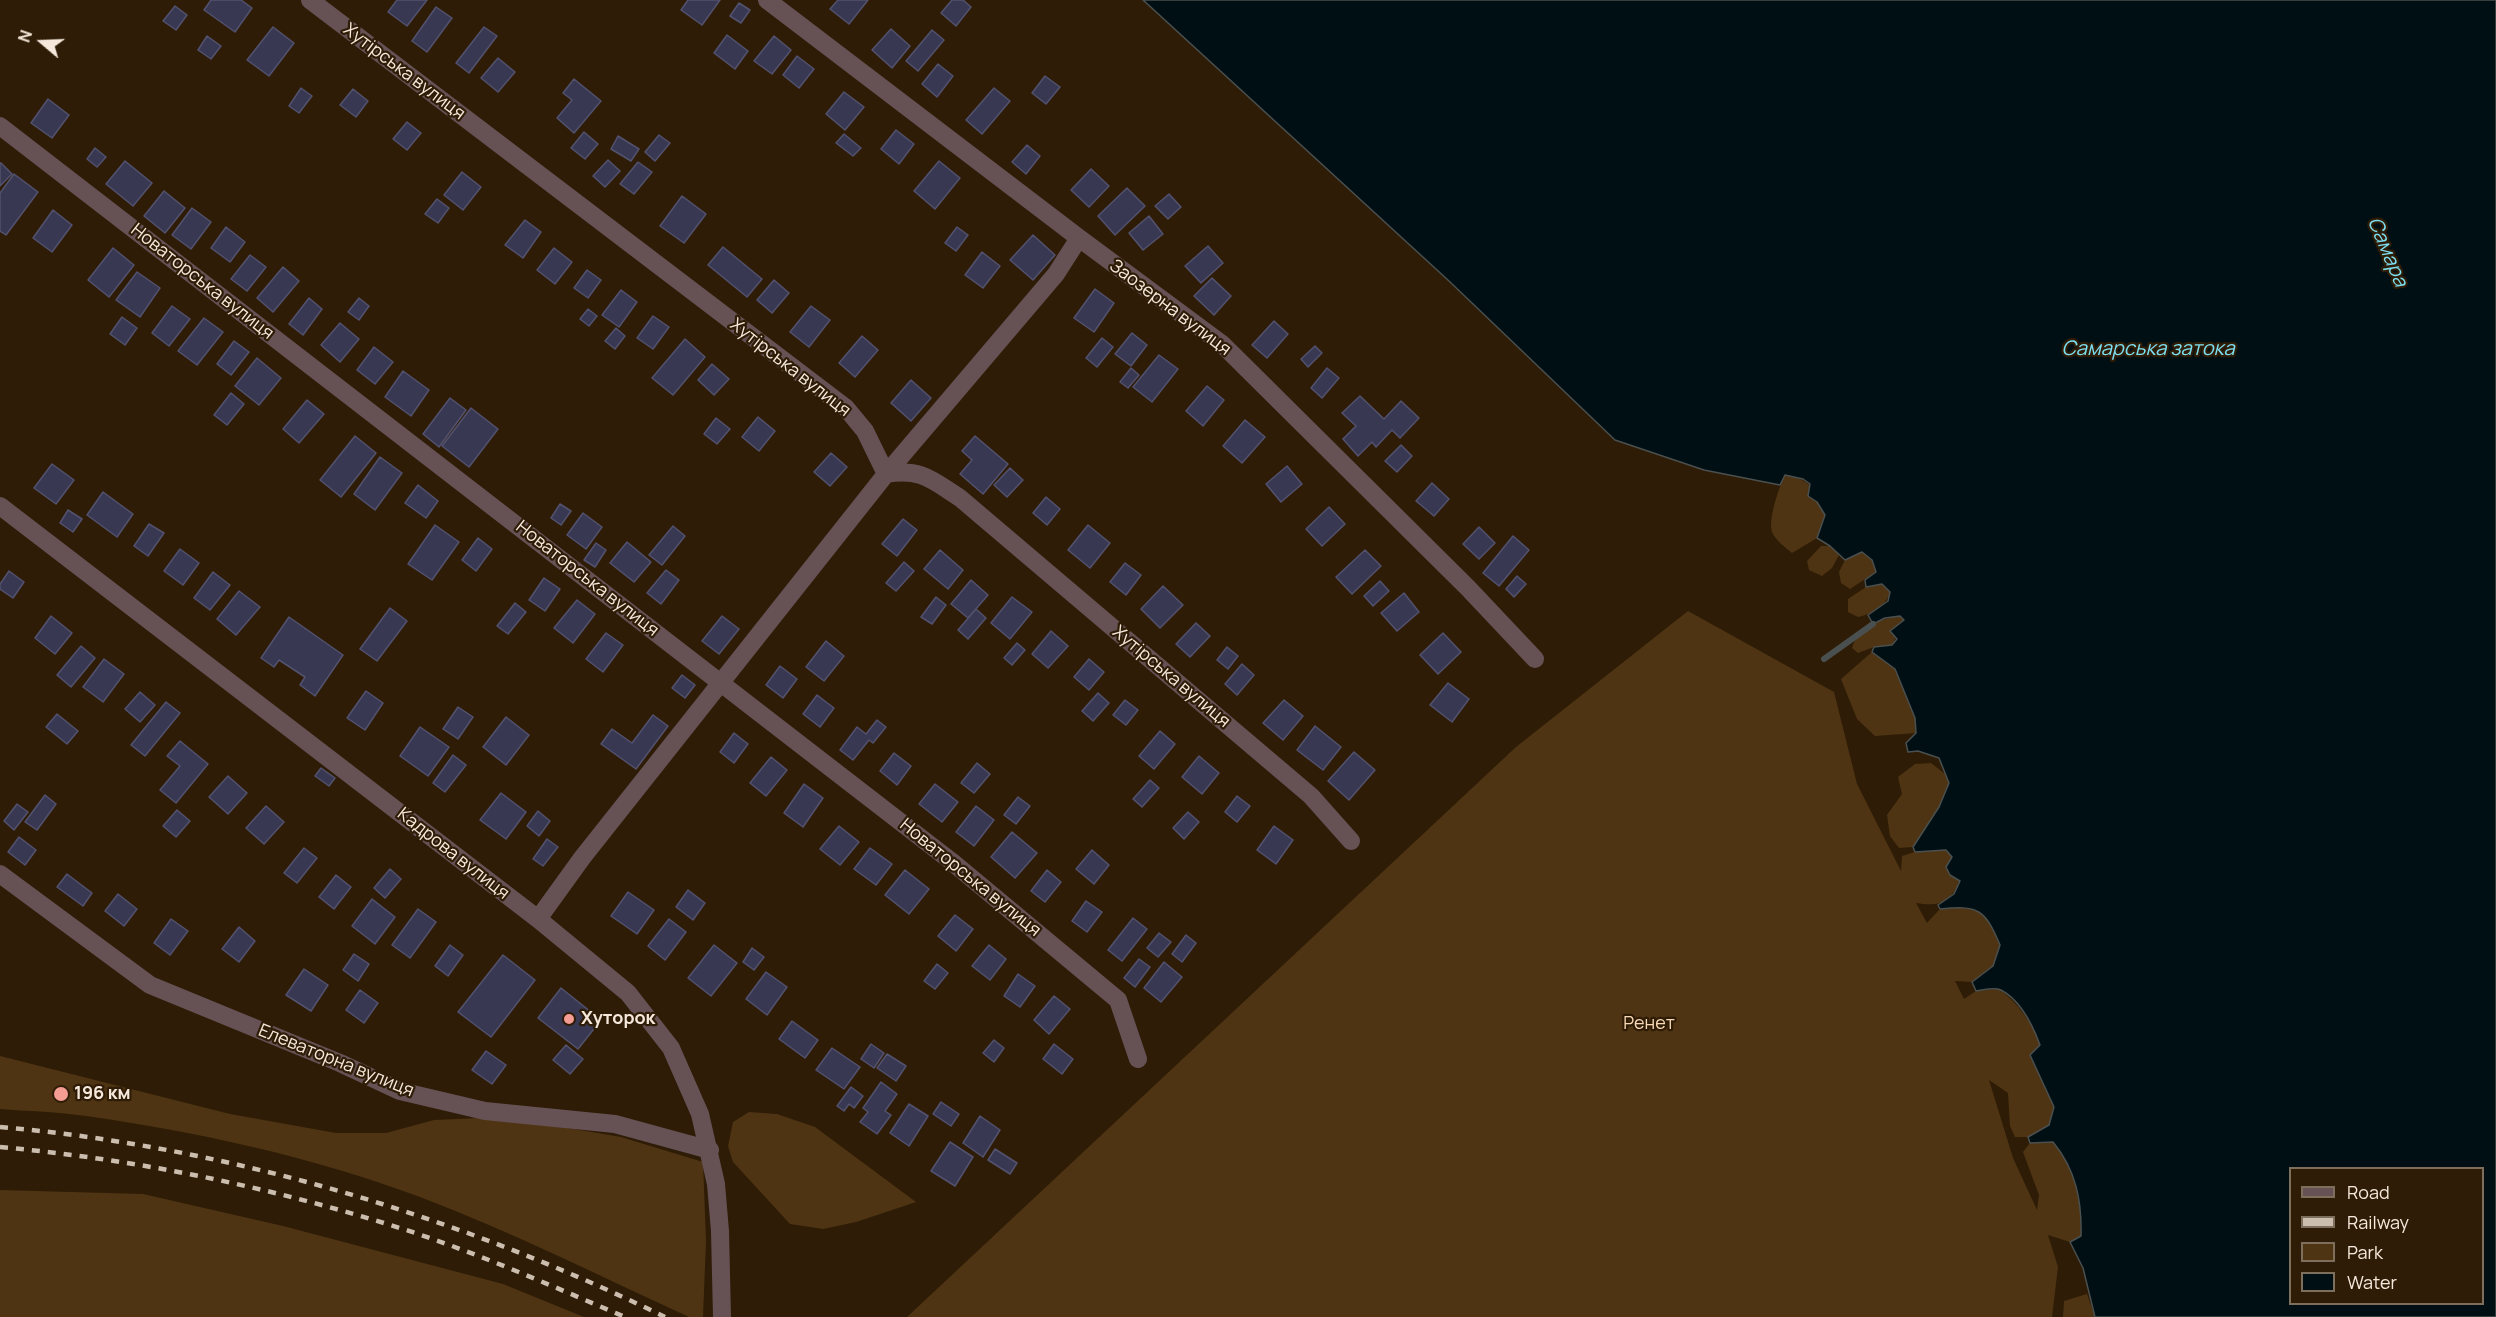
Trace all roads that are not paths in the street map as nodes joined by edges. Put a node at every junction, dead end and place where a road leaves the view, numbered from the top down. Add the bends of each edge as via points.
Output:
1 (310, 0) edge
2 (767, 0) edge
3 (0, 126) edge
4 (1079, 238) junction
5 (886, 474) junction
6 (0, 506) edge
7 (1535, 659) dead end
8 (721, 682) junction
9 (1351, 842) dead end
10 (0, 874) edge
11 (538, 919) junction
12 (1138, 1059) dead end
13 (710, 1150) junction
14 (722, 1317) edge

1 - 5 street, Хутірська вулиця via 846,408 865,431
2 - 4 street, Заозерна вулиця
3 - 8 street, Новаторська вулиця
4 - 5 street via 1056,274
4 - 7 street, Заозерна вулиця via 1222,344
5 - 8 street
5 - 9 street, Хутірська вулиця via 905,470 922,474 960,498 1311,796
6 - 11 street, Кадрова вулиця
8 - 11 street
8 - 12 street, Новаторська вулиця via 951,861 1118,1000
10 - 13 street, Елеваторна вулиця via 150,985 400,1091 485,1111 615,1124
11 - 13 street, Кадрова вулиця via 628,993 652,1021 684,1076
13 - 14 street, Кадрова вулиця via 720,1232

